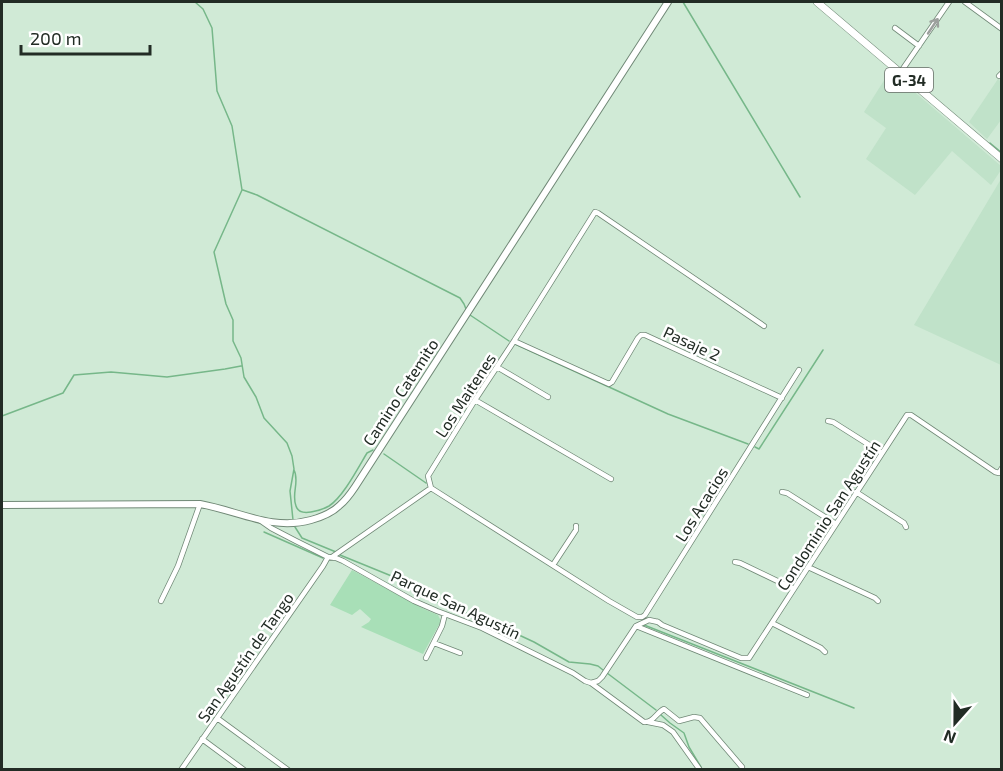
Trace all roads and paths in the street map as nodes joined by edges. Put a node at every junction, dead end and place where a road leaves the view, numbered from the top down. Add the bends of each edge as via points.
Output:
1 (668, 2) edge
2 (817, 2) edge
3 (949, 2) edge
4 (965, 2) edge
5 (895, 28) dead end
6 (1002, 29) edge
7 (919, 46) junction
8 (900, 73) junction
9 (1002, 159) edge
10 (764, 326) dead end
11 (514, 341) junction
12 (497, 367) junction
13 (799, 370) dead end
14 (548, 397) dead end
15 (782, 398) junction
16 (475, 400) junction
17 (828, 421) dead end
18 (882, 453) junction
19 (1000, 470) edge
20 (611, 479) dead end
21 (431, 488) junction
22 (782, 492) dead end
23 (856, 492) junction
24 (200, 504) junction
25 (2, 505) edge
26 (260, 521) junction
27 (836, 524) junction
28 (282, 525) junction
29 (576, 526) dead end
30 (906, 527) dead end
31 (279, 532) junction
32 (334, 555) junction
33 (735, 562) dead end
34 (553, 565) junction
35 (808, 567) junction
36 (794, 589) junction
37 (161, 601) dead end
38 (878, 601) dead end
39 (445, 614) junction
40 (772, 623) junction
41 (636, 626) junction
42 (434, 643) junction
43 (460, 652) dead end
44 (825, 652) dead end
45 (426, 658) dead end
46 (591, 683) junction
47 (807, 696) dead end
48 (217, 718) junction
49 (648, 722) junction
50 (202, 739) junction
51 (742, 767) dead end
52 (181, 770) edge
53 (244, 770) edge
54 (288, 770) edge
55 (700, 770) edge

1 - 28 main road, Camino Catemito via 348,496 324,516
2 - 8 main road, G-34
7 -> 3 street
4 - 6 street
5 - 7 street
7 - 8 street
8 - 9 main road, G-34
10 - 11 street, Los Maitenes via 595,212
11 - 12 street, Los Maitenes
11 - 15 street, Pasaje 2 via 609,384 638,338 645,335
12 - 14 street
12 - 16 street, Los Maitenes
13 - 15 street, Los Acacios
15 - 34 street, Los Acacios via 645,615 636,617
16 - 20 street
16 - 21 street, Los Maitenes via 428,476
17 - 18 street
18 - 19 street, Condominio San Agustín via 906,415 910,415 995,472
18 - 23 street, Condominio San Agustín
21 - 32 street
21 - 34 street
22 - 27 street
23 - 27 street, Condominio San Agustín
23 - 30 street
24 - 25 main road, Camino Catemito
24 - 26 main road, Camino Catemito
24 - 37 street
26 - 28 main road, Camino Catemito
26 - 31 street, Parque San Agustín
27 - 35 street, Condominio San Agustín
28 - 31 street
29 - 34 street
31 - 32 street, Parque San Agustín
32 - 39 street, Parque San Agustín via 414,601
32 - 48 street, San Agustín de Tango
33 - 36 street
35 - 36 street, Condominio San Agustín
35 - 38 street
36 - 40 street, Condominio San Agustín
39 - 42 street
39 - 46 street, Parque San Agustín via 492,632
40 - 41 street, Condominio San Agustín via 747,659 658,622 649,620
40 - 44 street
41 - 46 street via 608,670
41 - 47 street
42 - 43 street
42 - 45 street
46 - 49 street, Parque San Agustín via 641,721
48 - 50 street, San Agustín de Tango
48 - 54 street
49 - 51 street via 664,709 680,721 700,718
49 - 55 street, Parque San Agustín via 673,732
50 - 52 street, San Agustín de Tango
50 - 53 street

